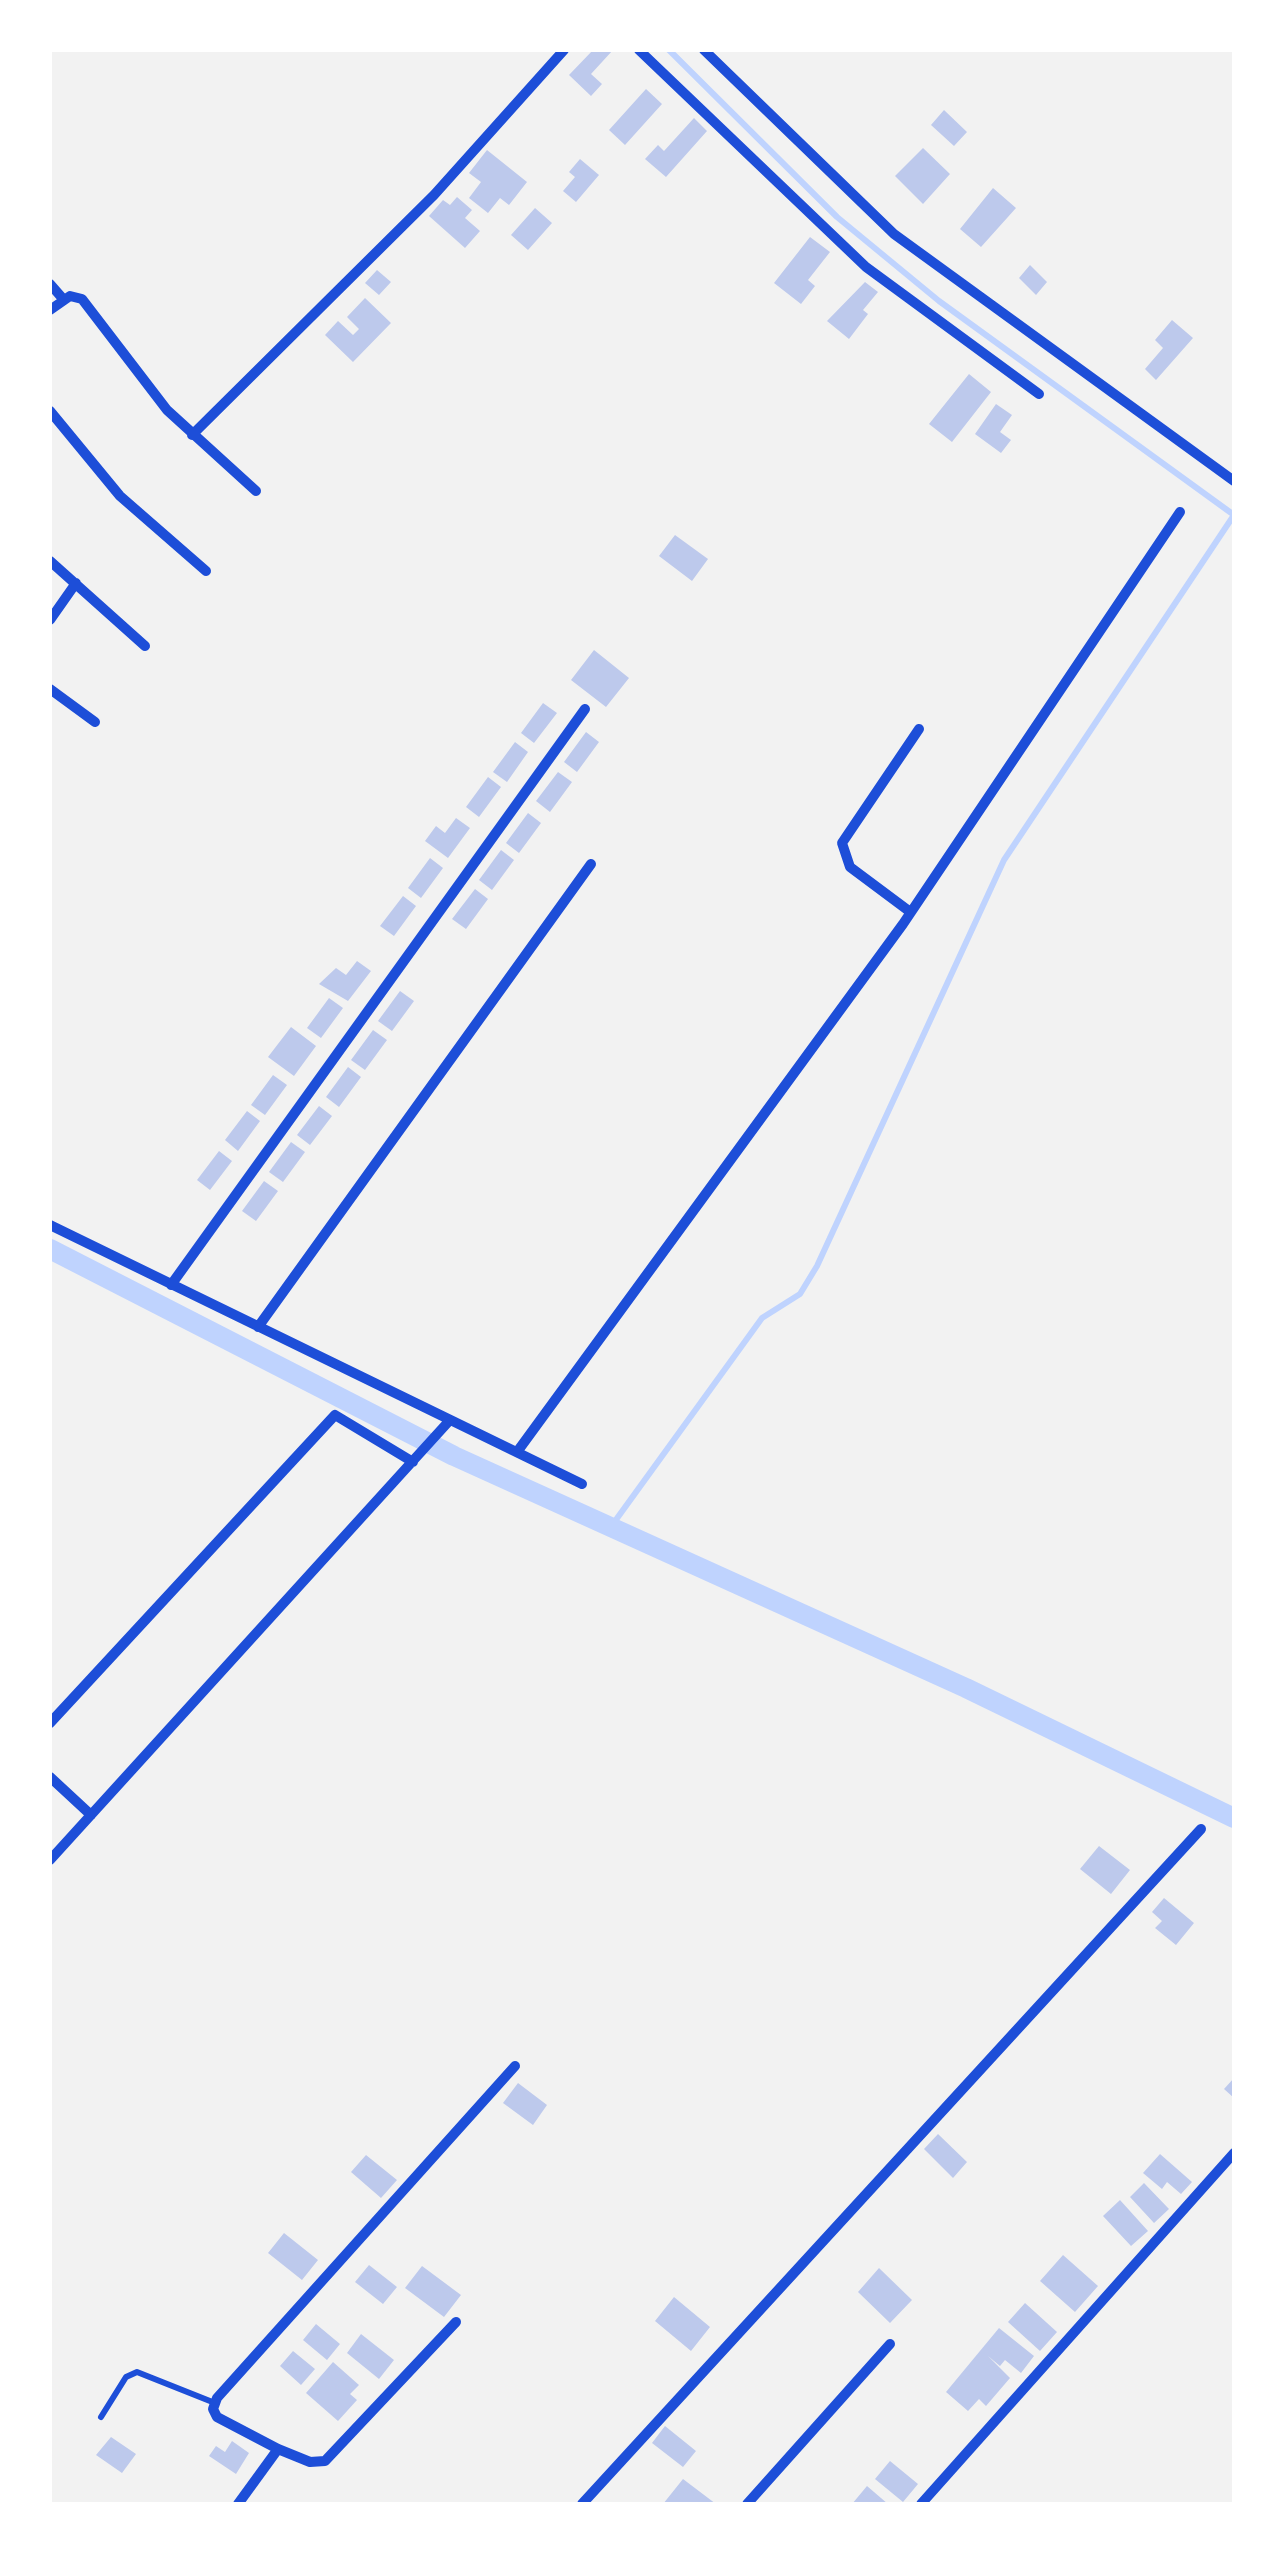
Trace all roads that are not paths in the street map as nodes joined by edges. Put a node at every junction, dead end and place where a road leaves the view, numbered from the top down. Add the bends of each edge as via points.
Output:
1 (564, 50) edge
2 (639, 50) edge
3 (704, 50) edge
4 (50, 284) edge
5 (64, 300) junction
6 (50, 310) edge
7 (1039, 394) dead end
8 (50, 411) edge
9 (192, 436) junction
10 (1234, 481) edge
11 (256, 491) dead end
12 (1180, 512) dead end
13 (50, 560) edge
14 (206, 571) dead end
15 (76, 584) junction
16 (50, 620) edge
17 (145, 646) dead end
18 (50, 689) edge
19 (585, 709) dead end
20 (95, 722) dead end
21 (920, 729) dead end
22 (590, 864) dead end
23 (909, 911) junction
24 (50, 1226) edge
25 (171, 1284) junction
26 (258, 1327) junction
27 (447, 1425) junction
28 (517, 1452) junction
29 (417, 1458) junction
30 (582, 1484) dead end
31 (50, 1723) edge
32 (50, 1777) edge
33 (90, 1815) junction
34 (1202, 1829) dead end
35 (50, 1860) edge
36 (516, 2066) dead end
37 (1234, 2153) edge
38 (456, 2322) dead end
39 (890, 2344) dead end
40 (216, 2403) junction
41 (101, 2417) dead end
42 (278, 2449) junction
43 (238, 2504) edge
44 (582, 2504) edge
45 (747, 2504) edge
46 (921, 2504) edge

1 - 9 street via 434,196
2 - 7 street via 866,267
3 - 10 street via 894,234
4 - 5 street
5 - 6 street
5 - 9 street via 82,298
8 - 14 street via 120,496
9 - 11 street
12 - 23 street
13 - 15 street
15 - 16 street
15 - 17 street
18 - 20 street
19 - 25 street
21 - 23 street via 842,843 850,867
22 - 26 street
23 - 28 street
24 - 25 street
25 - 26 street
26 - 27 street
27 - 28 street
27 - 29 street
28 - 30 street
29 - 31 street via 335,1415
29 - 33 street
32 - 33 street
33 - 35 street
34 - 44 street
36 - 40 street
37 - 46 street
38 - 42 street via 325,2461
39 - 45 street
40 - 41 lane via 137,2372 126,2377
40 - 42 street via 217,2417
42 - 43 street

